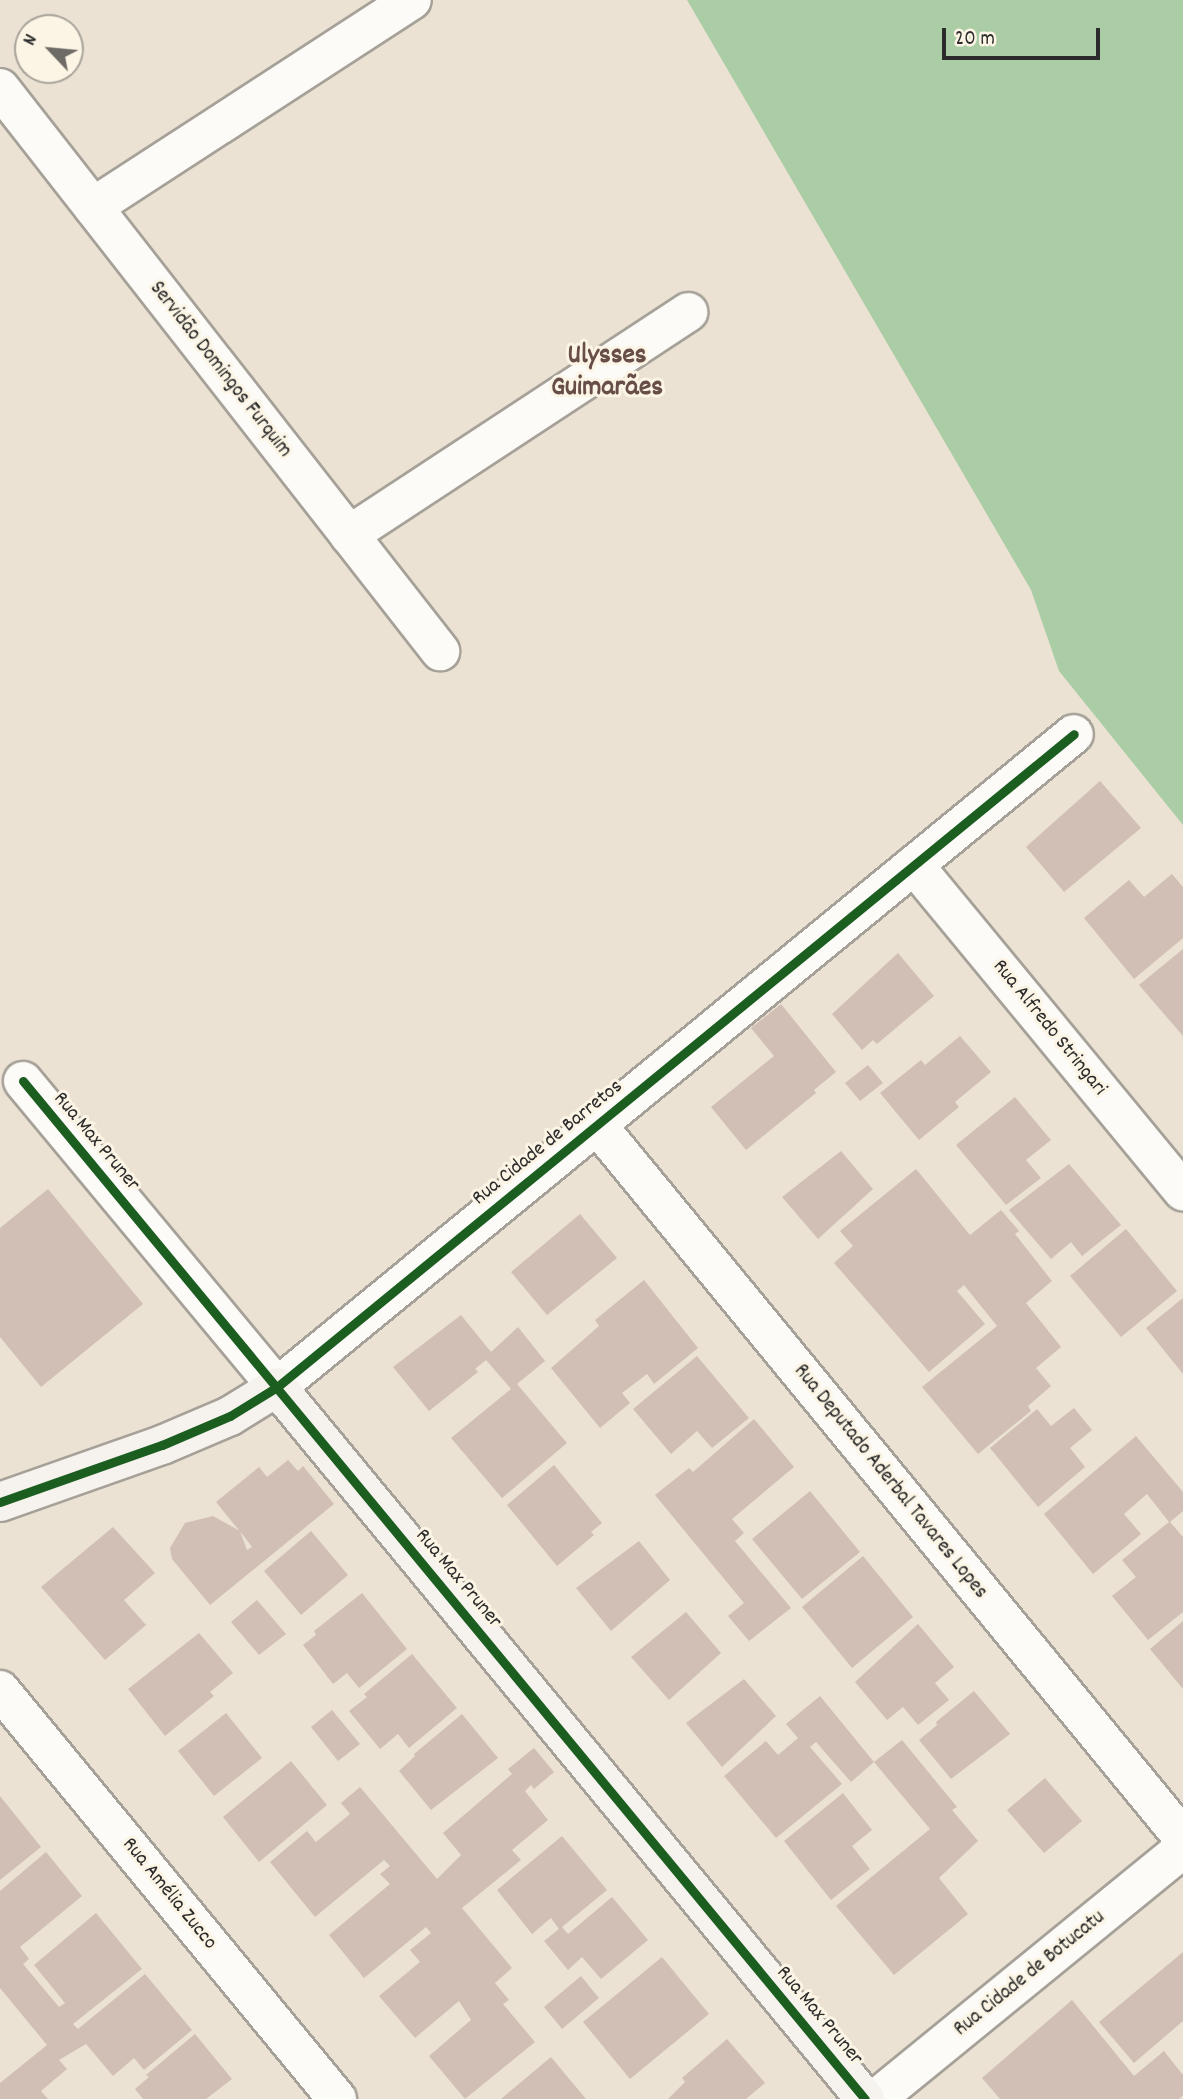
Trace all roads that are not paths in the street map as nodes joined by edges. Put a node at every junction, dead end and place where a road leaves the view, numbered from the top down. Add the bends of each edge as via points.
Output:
1 (412, 0) edge
2 (0, 88) edge
3 (93, 207) junction
4 (688, 312) dead end
5 (349, 535) junction
6 (440, 651) dead end
7 (1074, 734) dead end
8 (914, 865) junction
9 (23, 1081) dead end
10 (597, 1125) junction
11 (1183, 1191) edge
12 (277, 1387) junction
13 (0, 1502) edge
14 (0, 1690) edge
15 (1183, 1838) edge
16 (1183, 1849) edge
17 (337, 2099) edge
18 (865, 2099) edge
19 (876, 2099) edge

1 - 3 street
2 - 3 street, Servidão Domingos Furquim
3 - 5 street, Servidão Domingos Furquim
4 - 5 street
5 - 6 street, Servidão Domingos Furquim
7 - 8 street, Rua Cidade de Barretos
8 - 10 street, Rua Cidade de Barretos
8 - 11 street, Rua Alfredo Stringari
9 - 12 street, Rua Max Pruner
10 - 12 street, Rua Cidade de Barretos
10 - 15 street, Rua Deputado Aderbal Tavares Lopes
12 - 13 street, Rua Cidade de Barretos via 230,1416 162,1445
12 - 18 street, Rua Max Pruner
14 - 17 street, Rua Amélia Zucco
16 - 19 street, Rua Cidade de Botucatu

